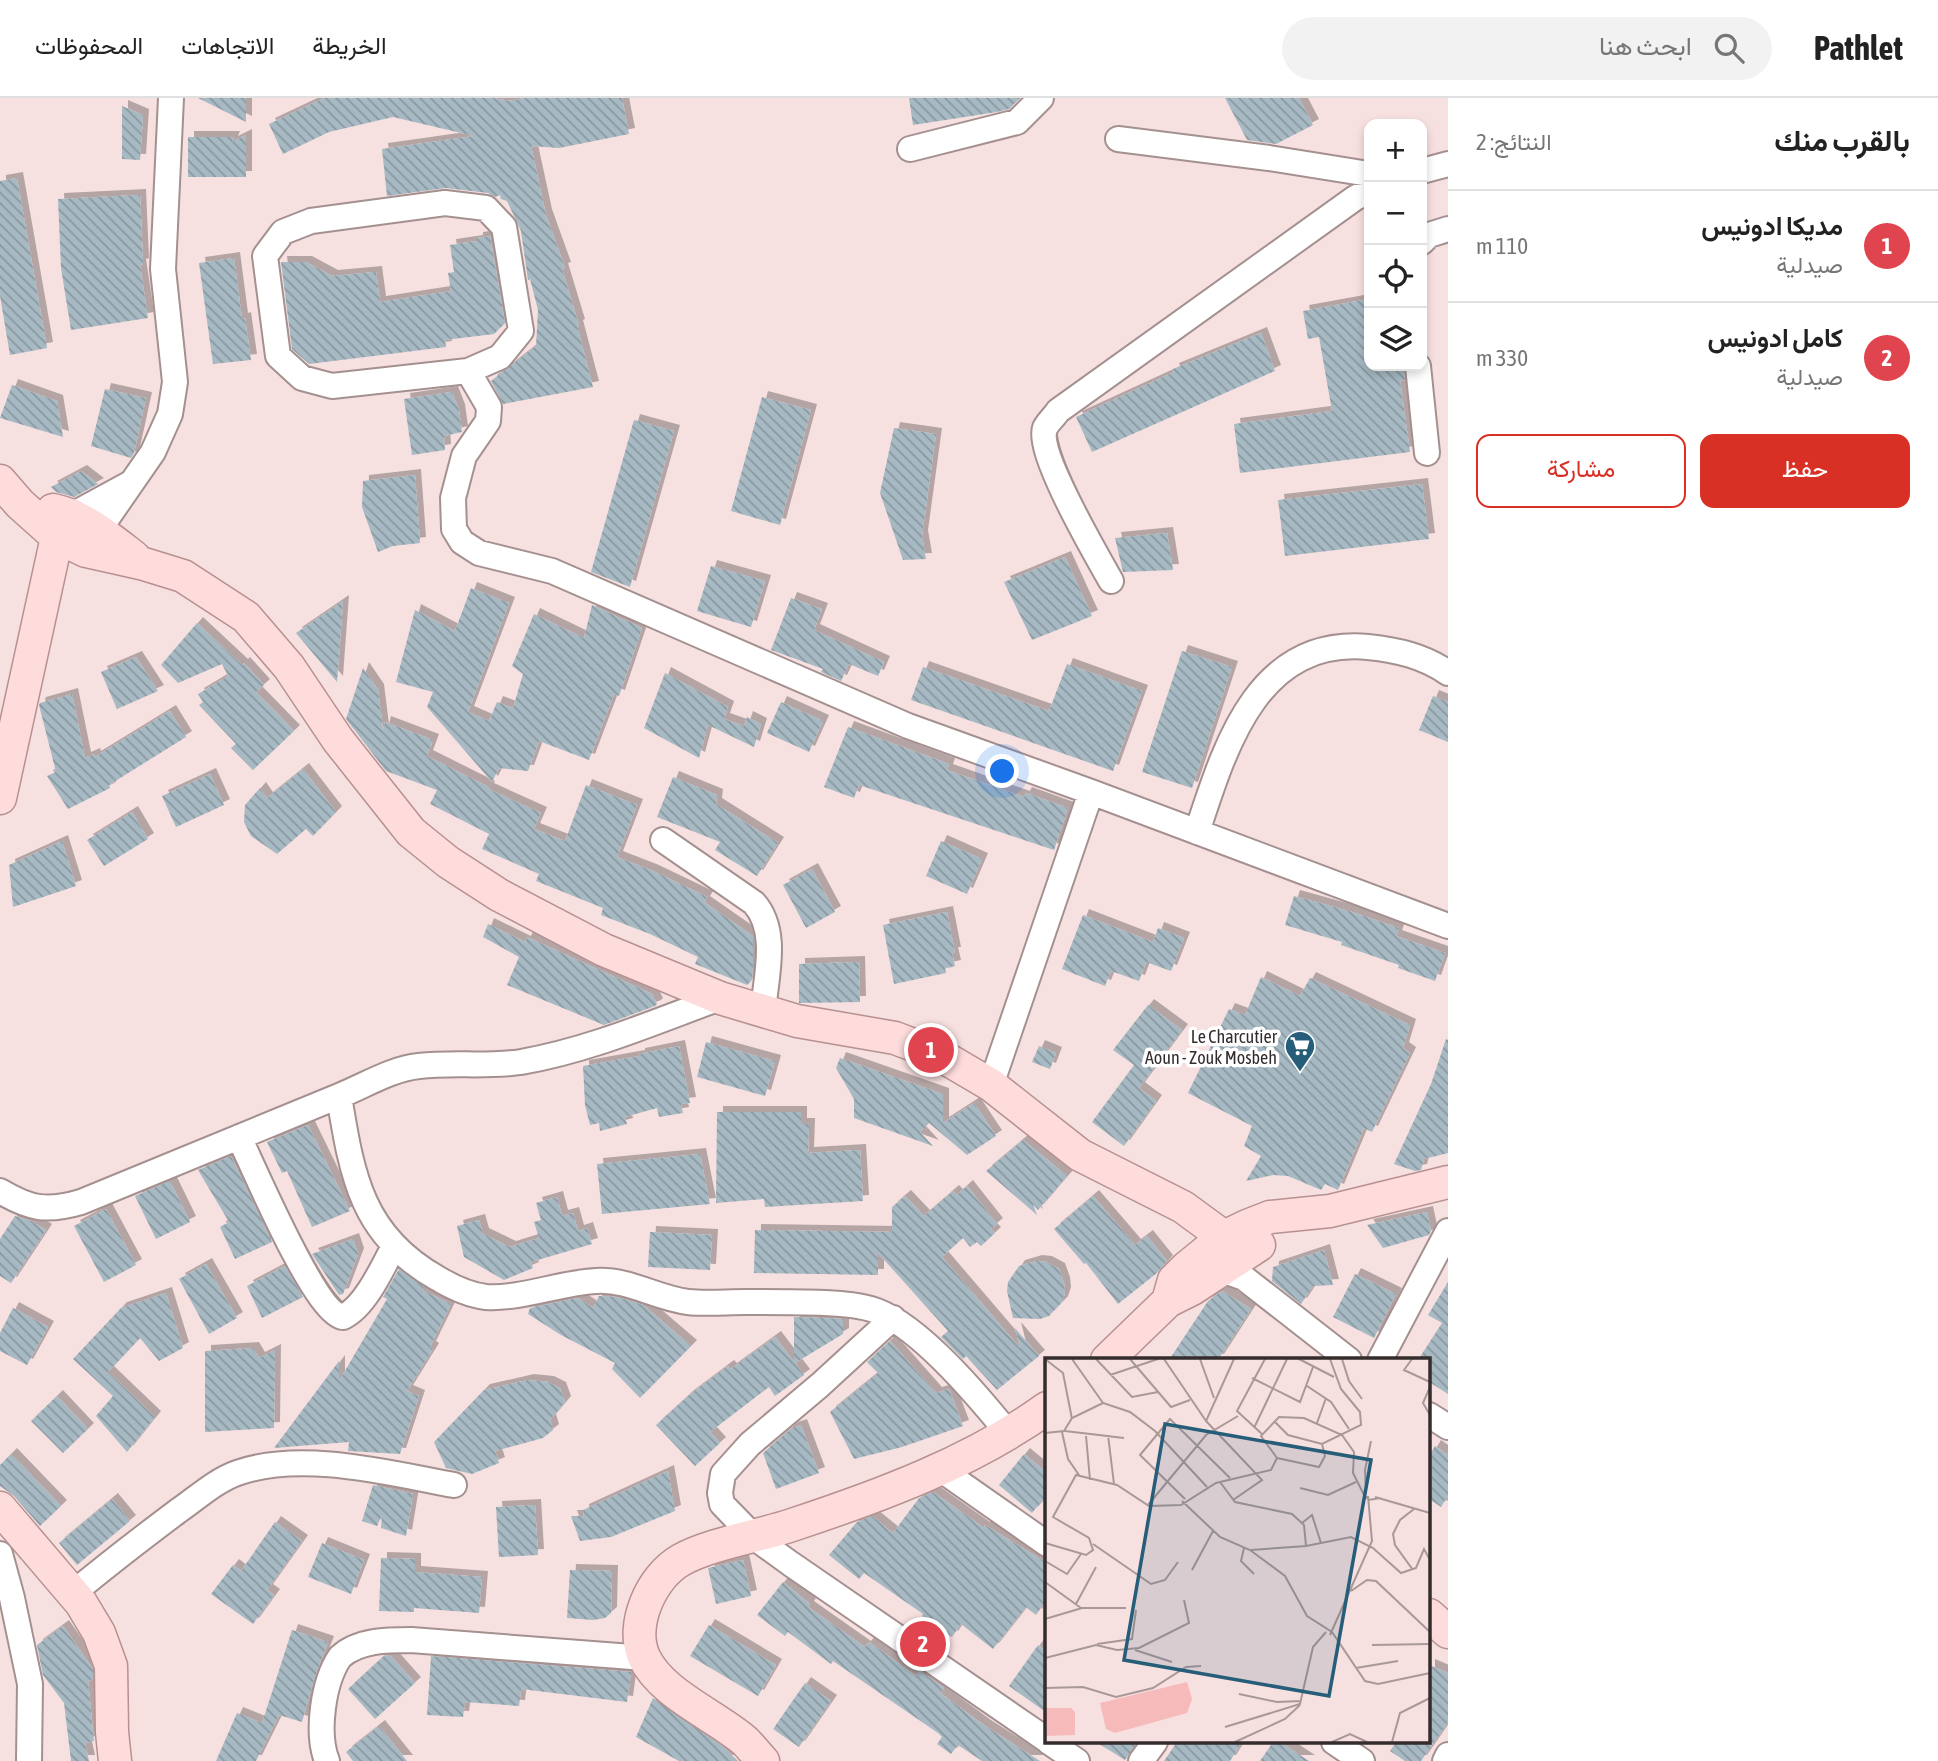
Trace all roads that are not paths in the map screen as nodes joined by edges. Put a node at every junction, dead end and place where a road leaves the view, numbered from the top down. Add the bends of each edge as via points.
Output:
1 (171, 98) edge
2 (1041, 98) edge
3 (1118, 139) dead end
4 (910, 149) dead end
5 (1448, 164) edge
6 (1427, 170) edge
7 (1364, 173) edge
8 (1364, 194) edge
9 (1448, 229) edge
10 (1427, 237) edge
11 (468, 371) junction
12 (1419, 371) edge
13 (1427, 453) dead end
14 (10, 492) edge
15 (79, 533) junction
16 (1111, 581) dead end
17 (1448, 673) edge
18 (1, 792) edge
19 (1091, 792) junction
20 (1198, 832) junction
21 (663, 840) dead end
22 (1448, 926) edge
23 (719, 998) junction
24 (763, 1012) junction
25 (991, 1085) junction
26 (340, 1096) junction
27 (239, 1137) junction
28 (1448, 1182) edge
29 (0, 1191) edge
30 (1448, 1231) edge
31 (394, 1246) junction
32 (1227, 1259) junction
33 (893, 1318) junction
34 (1109, 1358) edge
35 (1347, 1358) edge
36 (1381, 1358) edge
37 (1045, 1409) edge
38 (1430, 1416) edge
39 (1448, 1427) edge
40 (1008, 1433) junction
41 (940, 1469) junction
42 (454, 1485) dead end
43 (0, 1508) edge
44 (755, 1538) junction
45 (8, 1539) edge
46 (1045, 1543) edge
47 (72, 1594) junction
48 (1430, 1616) edge
49 (1448, 1632) edge
50 (645, 1658) junction
51 (1045, 1739) edge
52 (1052, 1744) edge
53 (1154, 1744) edge
54 (1337, 1744) edge
55 (1448, 1755) edge
56 (29, 1761) edge
57 (116, 1761) edge
58 (327, 1761) edge
59 (763, 1761) edge
60 (1077, 1761) edge
61 (1141, 1761) edge
62 (1362, 1761) edge
63 (1445, 1761) edge

1 - 15 street via 163,269 175,382 170,414 133,482
2 - 4 street via 1017,122
3 - 7 street
5 - 6 street
8 - 16 street via 1058,411 1045,429 1045,449
9 - 10 street
11 - 11 street via 332,386 302,378 278,356 265,256 284,232 311,221 445,203 486,208 503,227 521,331 500,357
11 - 19 street via 489,407 488,421 464,456 453,498 454,529 462,542 479,553 552,571 908,726
12 - 13 street
14 - 15 main road
15 - 18 main road via 46,589
15 - 23 main road via 144,564 183,576 246,617 289,667 373,786 411,832 448,862 564,931
17 - 20 street via 1410,654 1381,648 1323,648 1301,657 1277,674 1246,709
19 - 20 street
19 - 25 street
20 - 22 street
21 - 24 street via 763,914 769,939
23 - 24 main road
23 - 26 street via 561,1054 518,1062 410,1068
24 - 25 main road via 917,1045
25 - 32 main road via 1080,1154 1183,1207
26 - 27 street
26 - 31 street via 349,1159 359,1188 381,1233
27 - 29 street via 61,1208 22,1204
27 - 31 street via 303,1272 336,1315 343,1317 355,1310
28 - 32 main road via 1371,1202 1270,1217
30 - 36 street
31 - 33 street via 451,1286 486,1297 614,1281 686,1302 857,1305
32 - 34 main road via 1174,1280 1168,1301
32 - 35 street
33 - 40 street via 982,1401
33 - 44 street via 750,1444 723,1474 722,1504
37 - 40 main road
38 - 39 street
40 - 41 main road
41 - 44 main road
41 - 46 street
42 - 47 street via 323,1465 251,1469 223,1479
43 - 45 main road
44 - 50 main road via 701,1552 668,1570 642,1614 638,1639
44 - 51 street
45 - 47 main road
45 - 56 street via 12,1598 30,1684
47 - 57 main road via 99,1633 111,1667
48 - 49 main road
50 - 58 street via 411,1640 362,1645 340,1657 330,1680 320,1725
50 - 59 main road via 664,1682 745,1741
52 - 60 street
53 - 61 street
54 - 62 street
55 - 63 street

